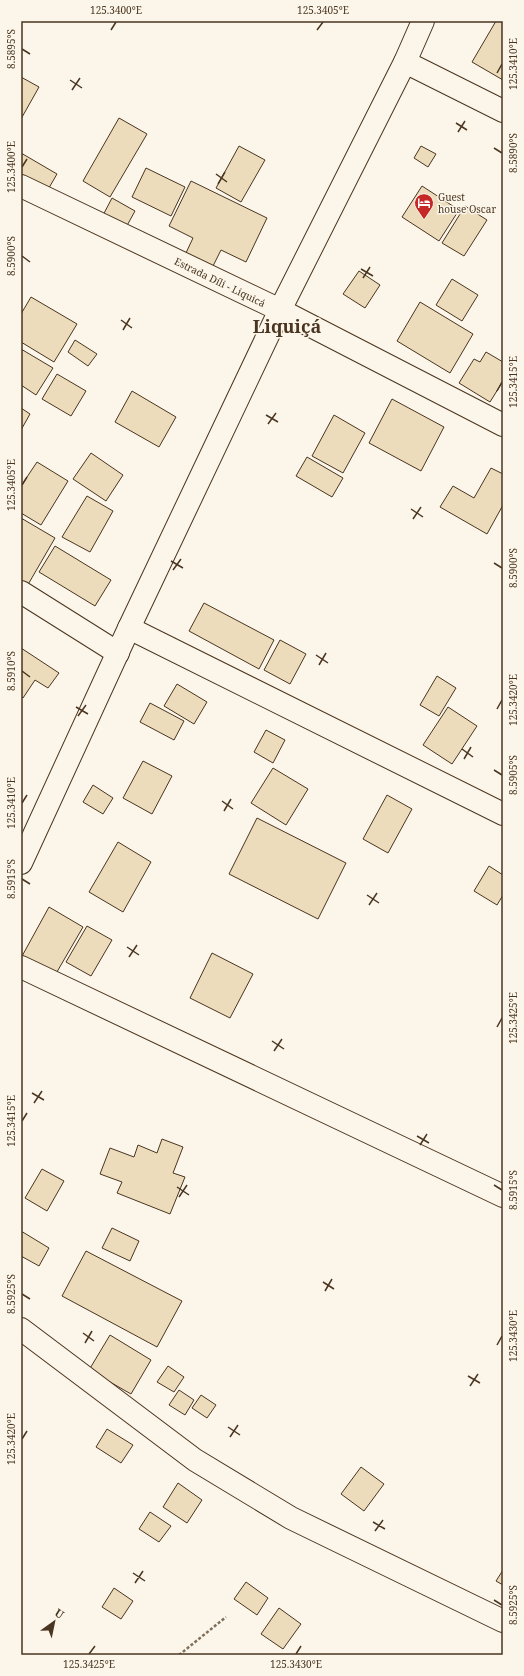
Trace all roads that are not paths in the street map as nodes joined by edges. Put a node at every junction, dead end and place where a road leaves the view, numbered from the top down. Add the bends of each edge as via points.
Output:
1 (423, 21) edge
2 (405, 62) junction
3 (503, 111) edge
4 (21, 186) edge
5 (280, 310) junction
6 (503, 425) edge
7 (21, 592) edge
8 (129, 628) junction
9 (118, 653) junction
10 (503, 814) edge
11 (21, 863) edge
12 (21, 968) edge
13 (503, 1196) edge
14 (21, 1329) edge
15 (503, 1621) edge

1 - 2 street
2 - 3 street
2 - 5 street
4 - 5 street, Estrada Díli - Liquicá
5 - 6 street, Estrada Díli - Liquicá
5 - 8 street
7 - 9 street
8 - 9 street
8 - 10 street
9 - 11 street
12 - 13 street
14 - 15 street via 216,1473 291,1518

